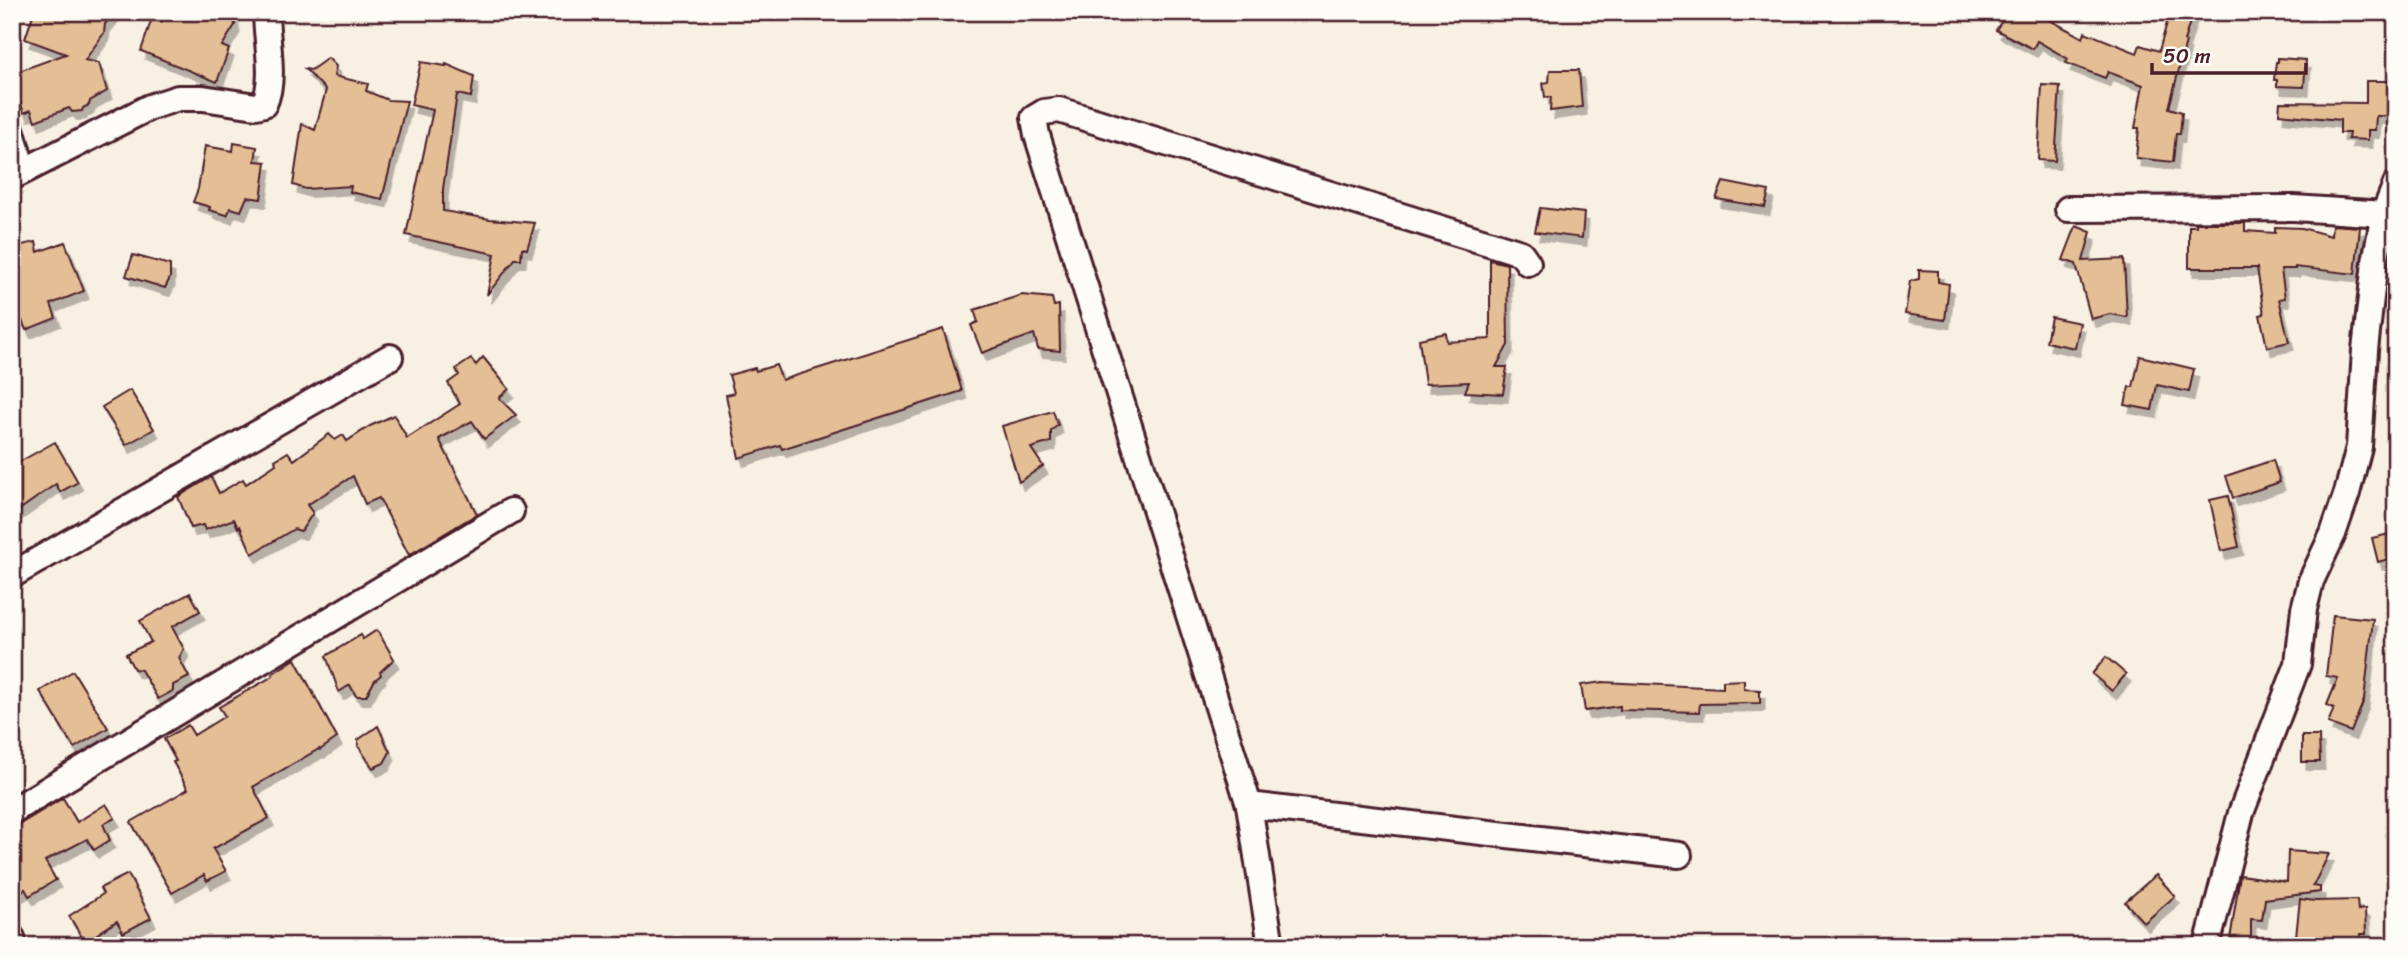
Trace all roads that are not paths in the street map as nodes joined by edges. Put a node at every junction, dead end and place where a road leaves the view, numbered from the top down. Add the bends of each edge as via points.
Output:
1 (265, 12) edge
2 (12, 132) edge
3 (18, 174) edge
4 (2396, 184) edge
5 (2068, 209) dead end
6 (2384, 214) junction
7 (1528, 263) dead end
8 (390, 357) dead end
9 (511, 511) dead end
10 (12, 575) edge
11 (1249, 805) junction
12 (12, 811) edge
13 (1679, 855) dead end
14 (12, 938) edge
15 (14, 946) edge
16 (1271, 946) edge
17 (2207, 946) edge

1 - 3 street via 270,74 264,104 178,99 150,107
2 - 3 street
4 - 6 street
5 - 6 street via 2294,208
6 - 17 street via 2365,350 2359,447 2333,534 2311,581 2298,664 2241,813
7 - 11 street via 1521,253 1059,110 1034,118
8 - 10 street
9 - 12 street
11 - 13 street
11 - 16 street
14 - 15 street

